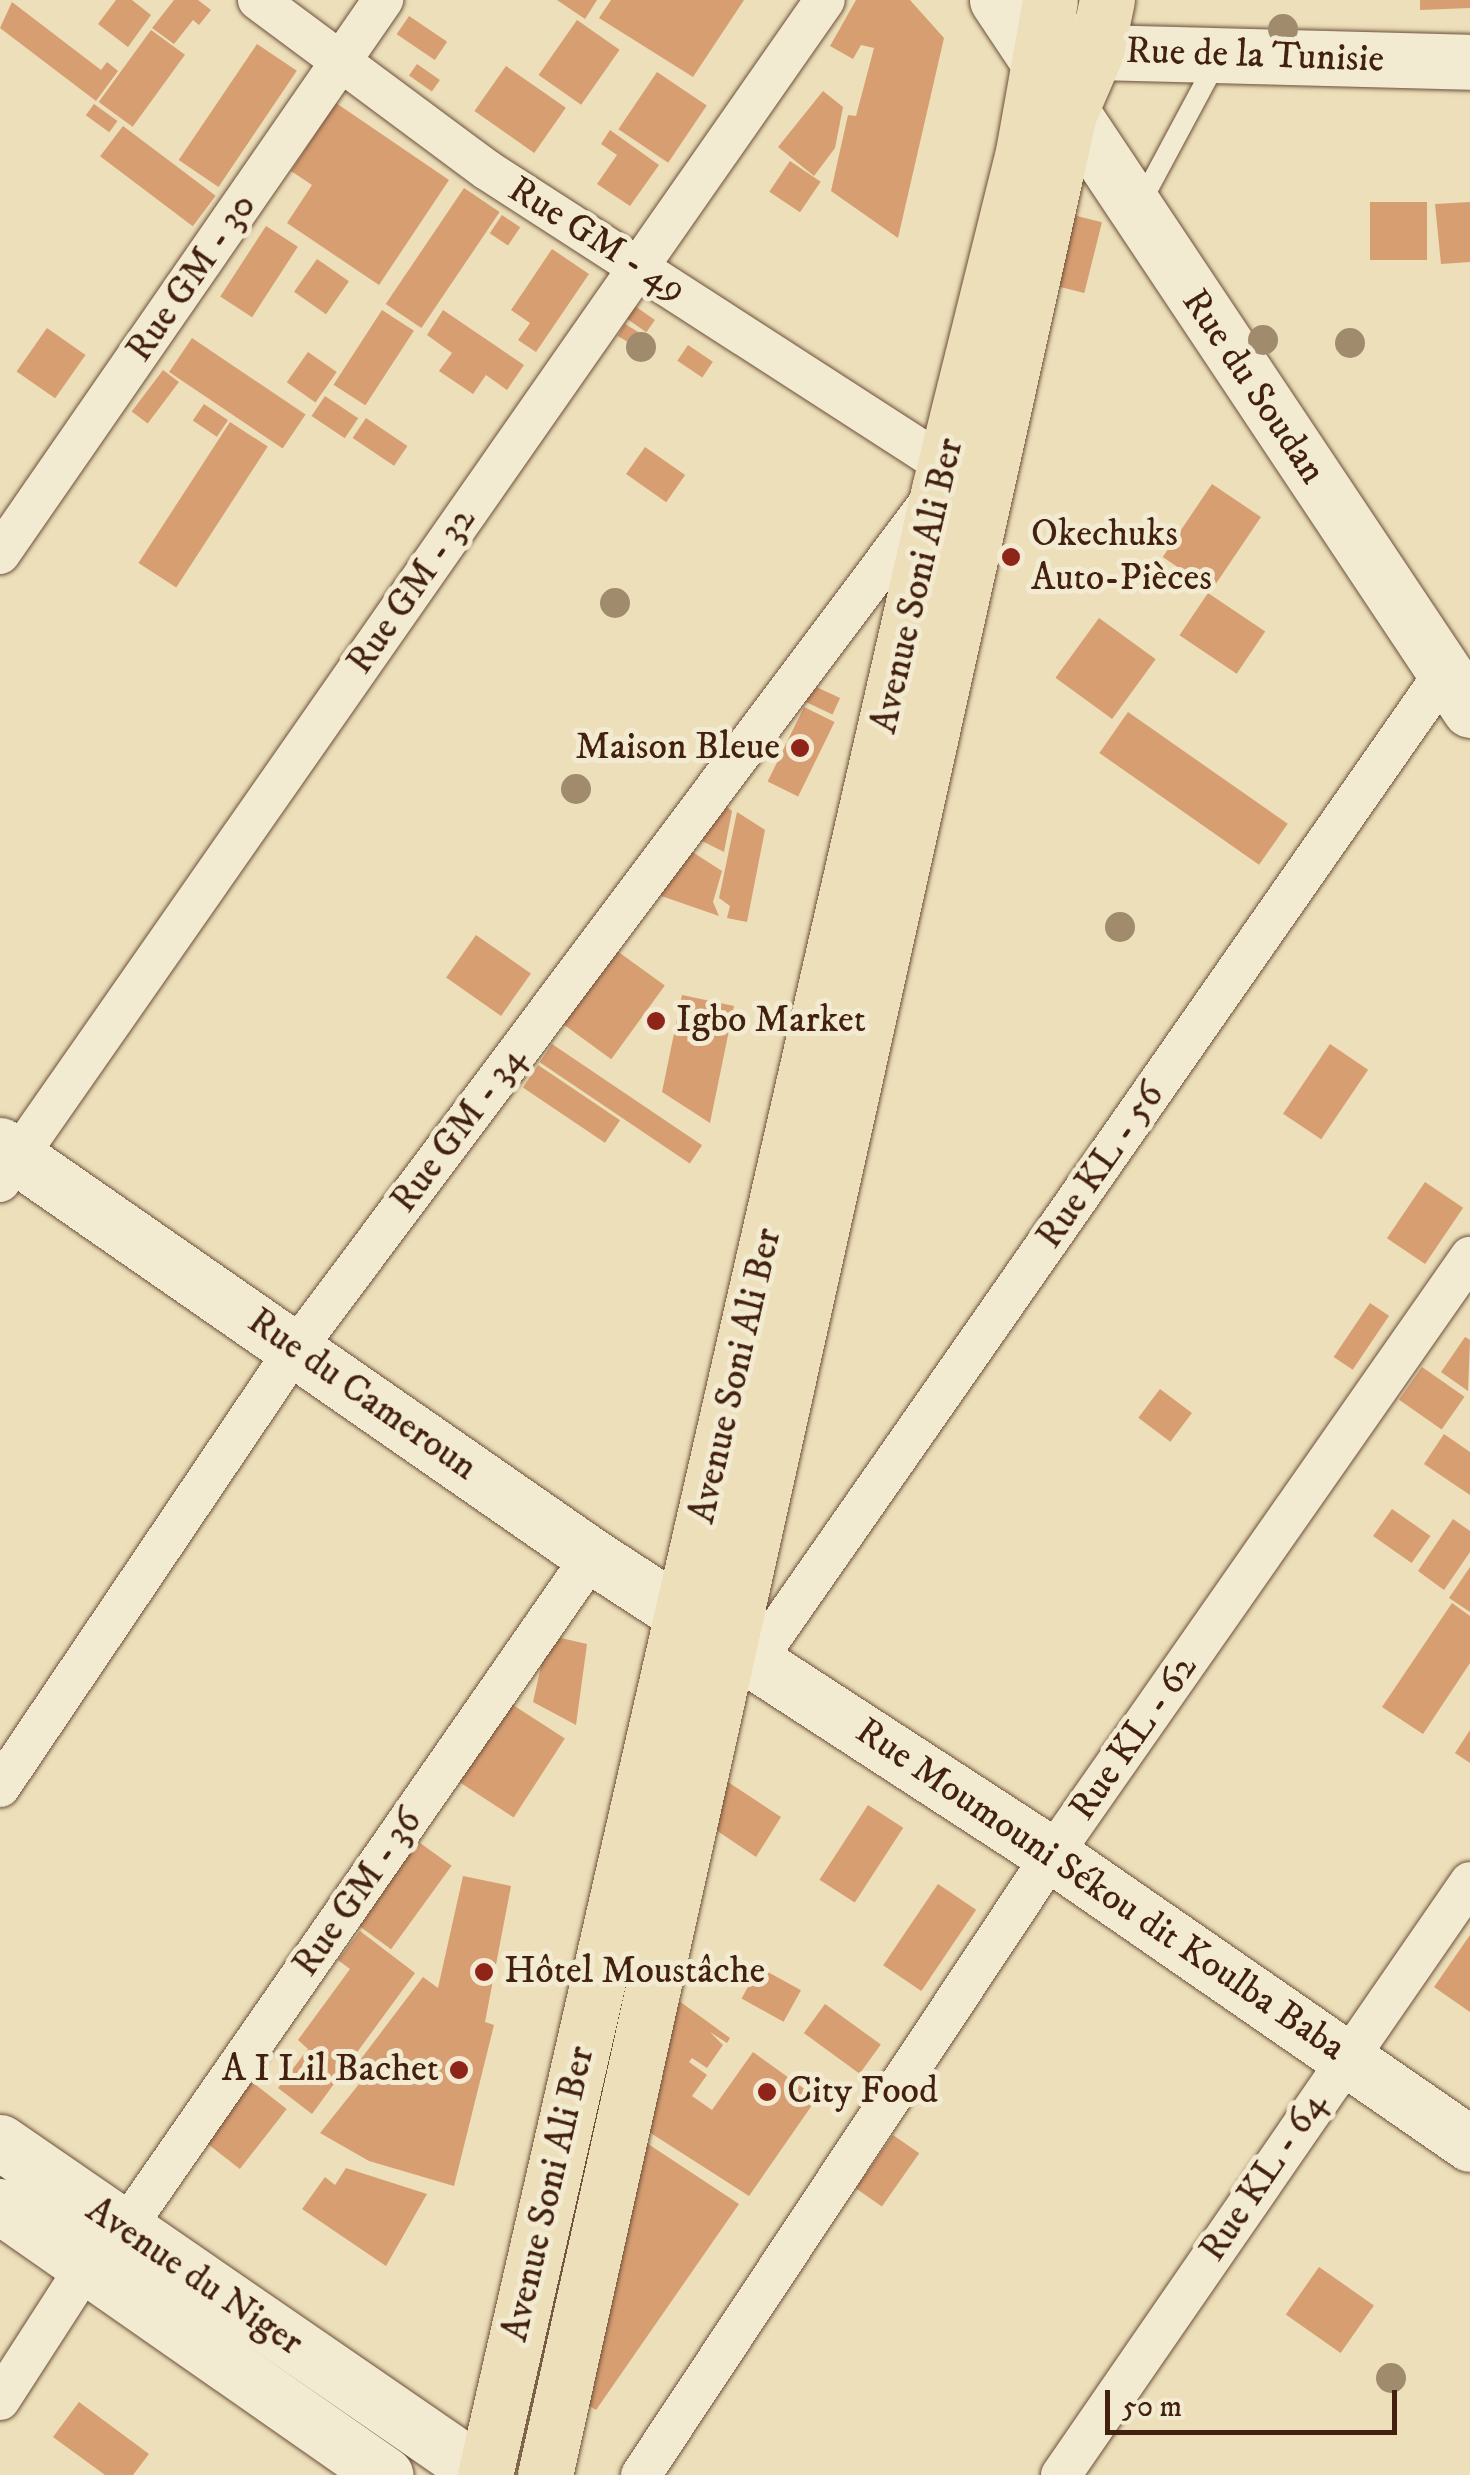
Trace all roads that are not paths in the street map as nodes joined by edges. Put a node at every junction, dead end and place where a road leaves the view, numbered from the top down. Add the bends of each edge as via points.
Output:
1 (258, 0) edge
2 (383, 0) edge
3 (825, 0) edge
4 (997, 0) edge
5 (1107, 0) edge
6 (1044, 31) edge
7 (1096, 52) junction
8 (1219, 56) junction
9 (343, 60) junction
10 (1470, 62) edge
11 (1069, 114) junction
12 (1136, 213) junction
13 (641, 266) junction
14 (1011, 290) junction
15 (942, 477) junction
16 (0, 554) edge
17 (1458, 691) edge
18 (6, 1161) edge
19 (1470, 1256) edge
20 (296, 1348) junction
21 (592, 1556) junction
22 (722, 1637) junction
23 (0, 1787) edge
24 (1052, 1855) junction
25 (1470, 1882) edge
26 (1347, 2056) junction
27 (0, 2142) edge
28 (1470, 2144) edge
29 (0, 2206) edge
30 (105, 2247) junction
31 (0, 2400) edge
32 (369, 2470) edge
33 (484, 2475) edge
34 (544, 2475) edge
35 (641, 2475) edge
36 (1061, 2475) edge

1 - 9 street, Rue GM - 49
2 - 9 street, Rue GM - 30
3 - 13 street, Rue GM - 32
4 - 6 street, Rue du Soudan
5 - 7 main road
6 - 7 street, Rue de la Tunisie
6 - 11 street, Rue du Soudan
6 - 14 main road
7 - 8 street, Rue de la Tunisie
7 - 11 main road
8 - 10 street, Rue de la Tunisie
8 - 12 lane
9 - 13 street, Rue GM - 49 via 487,170
9 - 16 street, Rue GM - 30
11 - 12 street, Rue du Soudan
11 - 14 main road
12 - 17 street, Rue du Soudan
13 - 15 street, Rue GM - 49
13 - 18 street, Rue GM - 32
14 - 15 main road, Avenue Soni Ali Ber
14 - 22 main road, Avenue Soni Ali Ber
15 - 20 street, Rue GM - 34
15 - 22 main road, Avenue Soni Ali Ber
17 - 22 street, Rue KL - 56
18 - 20 street, Rue du Cameroun
19 - 24 street, Rue KL - 62
20 - 21 street, Rue du Cameroun
20 - 23 street, Rue GM - 34
21 - 22 street, Rue du Cameroun
21 - 30 street, Rue GM - 36
22 - 24 street, Rue Moumouni Sékou dit Koulba Baba
22 - 33 main road, Avenue Soni Ali Ber
22 - 34 main road, Avenue Soni Ali Ber
24 - 26 street, Rue Moumouni Sékou dit Koulba Baba
24 - 35 street, Rue KL - 62
25 - 26 street, Rue KL - 64
26 - 28 street, Rue Moumouni Sékou dit Koulba Baba
26 - 36 street, Rue KL - 64
27 - 30 street, Avenue du Niger
29 - 30 street, Avenue du Niger
30 - 31 street, Rue GM - 36
30 - 32 street, Avenue du Niger
30 - 33 street, Avenue du Niger via 390,2410

